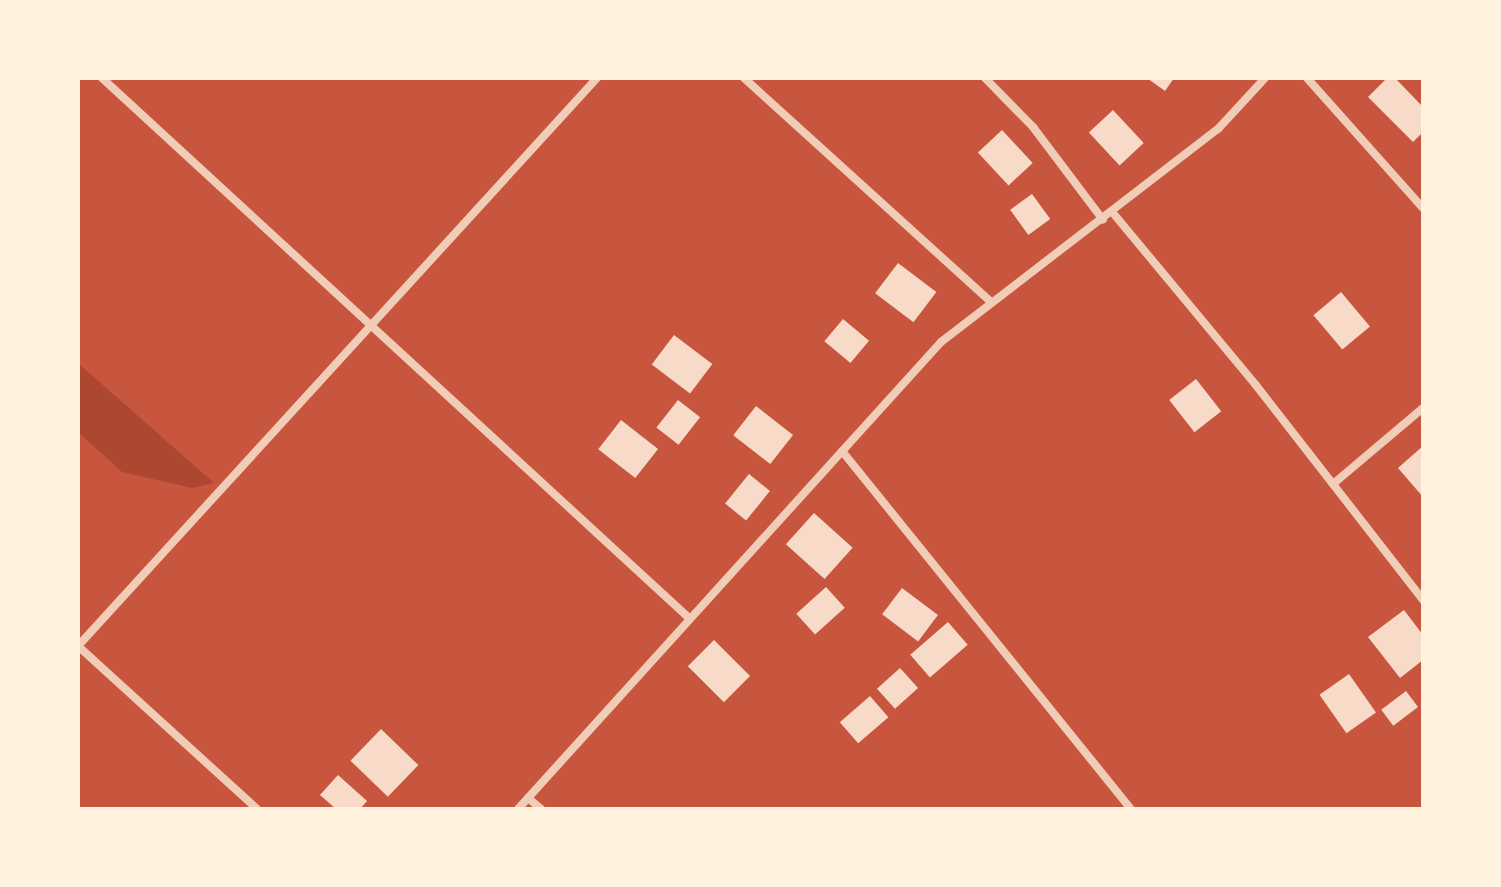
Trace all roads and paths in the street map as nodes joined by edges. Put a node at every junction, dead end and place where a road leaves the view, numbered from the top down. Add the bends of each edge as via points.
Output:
1 (102, 78) edge
2 (597, 78) edge
3 (744, 78) edge
4 (985, 78) edge
5 (1265, 78) edge
6 (1307, 78) edge
7 (1423, 208) edge
8 (1113, 213) junction
9 (1103, 220) junction
10 (990, 301) junction
11 (369, 324) junction
12 (1423, 408) edge
13 (842, 451) junction
14 (1333, 484) junction
15 (1423, 600) edge
16 (689, 618) junction
17 (78, 646) edge
18 (528, 798) junction
19 (257, 809) edge
20 (518, 809) edge
21 (541, 809) edge
22 (1131, 809) edge

1 - 11 street
2 - 11 street
3 - 10 street
4 - 9 street via 1040,136
5 - 8 street via 1218,129
6 - 7 street
8 - 9 street
8 - 14 street
9 - 10 street
10 - 13 street via 941,342
11 - 16 street
11 - 17 street
12 - 14 street
13 - 16 street
13 - 22 street
14 - 15 street
16 - 18 street
17 - 19 street
18 - 20 street
18 - 21 street

